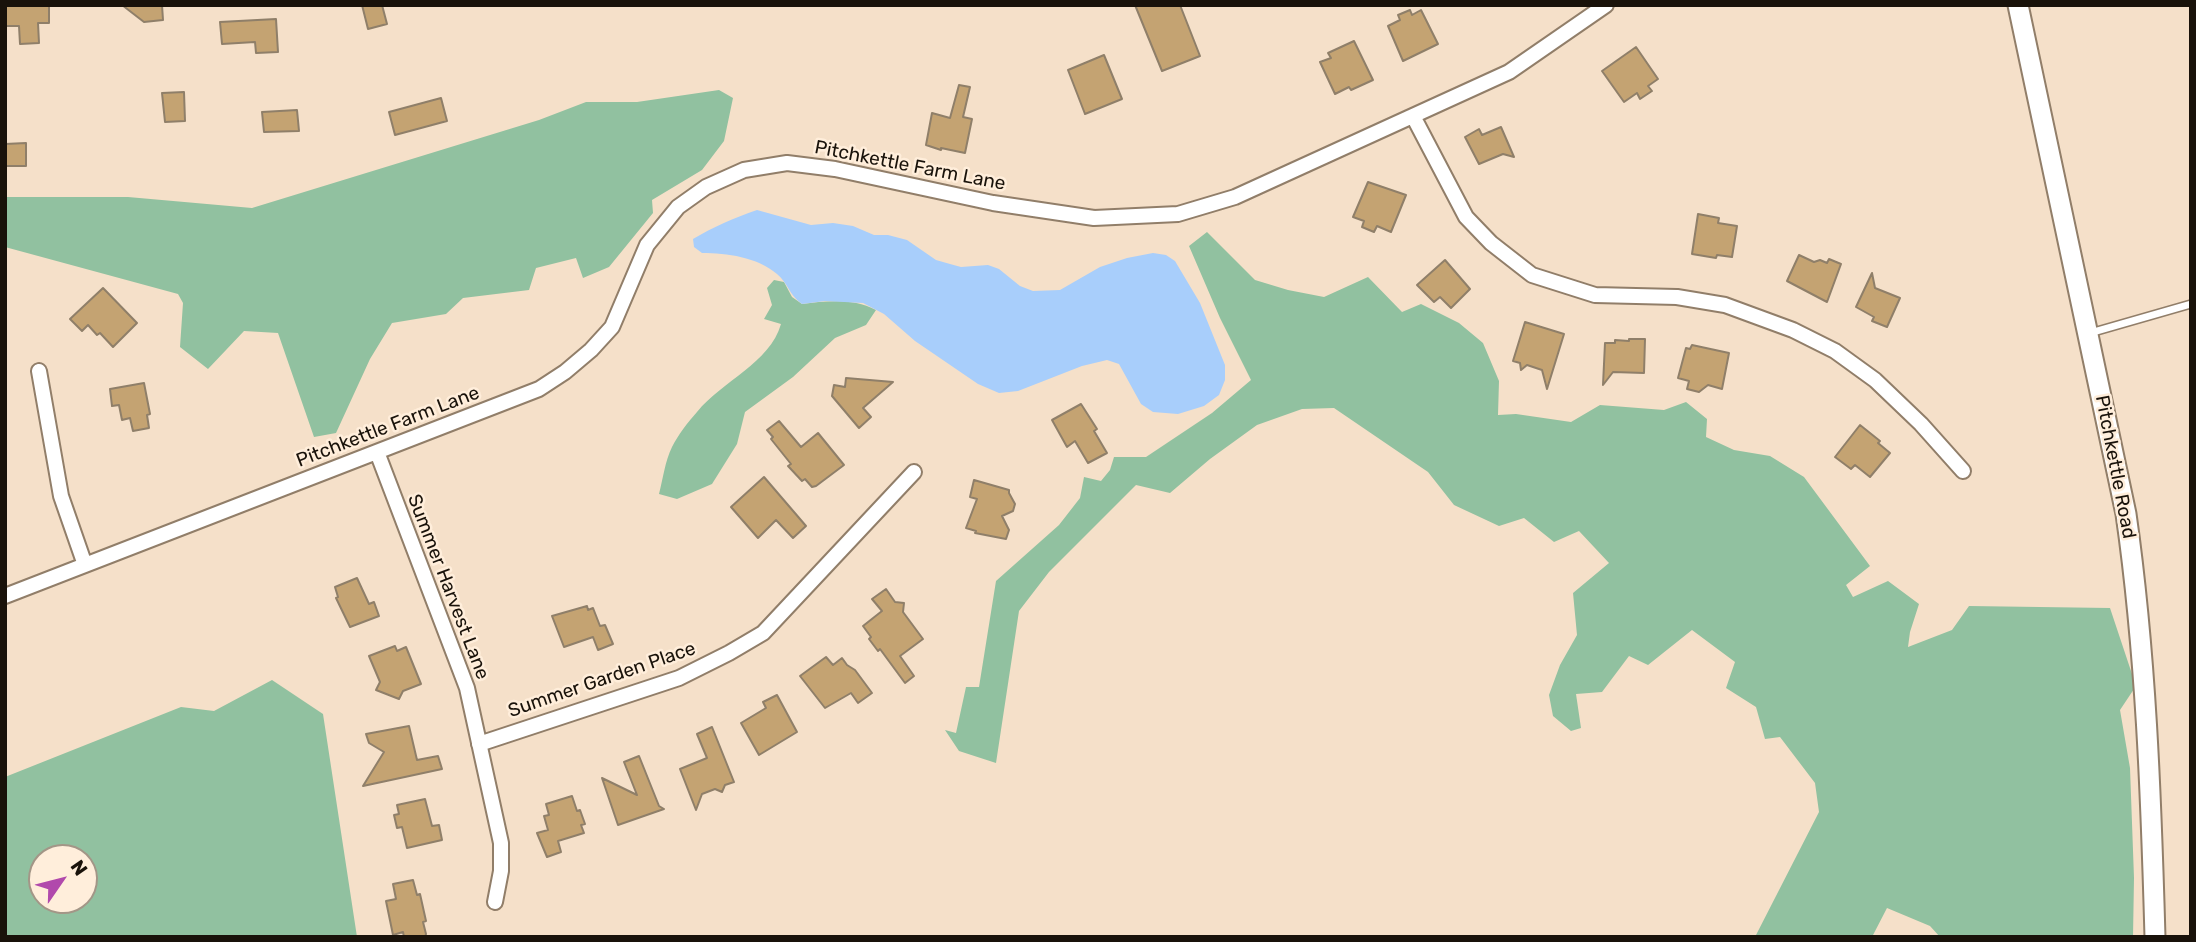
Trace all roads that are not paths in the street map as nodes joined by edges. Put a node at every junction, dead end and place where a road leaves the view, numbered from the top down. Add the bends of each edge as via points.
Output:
1 (1606, 5) edge
2 (2024, 6) edge
3 (1413, 116) junction
4 (2191, 304) edge
5 (2089, 334) junction
6 (39, 371) dead end
7 (377, 452) junction
8 (1963, 471) dead end
9 (914, 472) dead end
10 (85, 565) junction
11 (5, 596) edge
12 (479, 744) junction
13 (495, 902) dead end
14 (2155, 937) edge

1 - 3 street, Pitchkettle Farm Lane via 1509,72
2 - 5 main road, Pitchkettle Road
3 - 7 street, Pitchkettle Farm Lane via 1235,197 1178,214 1094,218 993,203 835,169 787,163 744,170 706,187 678,207 647,245 612,327 565,372 539,389
3 - 8 street via 1466,217 1532,275 1595,295 1677,297 1725,305 1793,330 1835,351 1875,380
4 - 5 lane
5 - 14 main road, Pitchkettle Road via 2135,578 2148,733
6 - 10 street via 61,496
7 - 10 street, Pitchkettle Farm Lane
7 - 12 street, Summer Harvest Lane via 467,688
9 - 12 street, Summer Garden Place via 763,633 679,678
10 - 11 street, Pitchkettle Farm Lane
12 - 13 street, Summer Harvest Lane via 501,843

